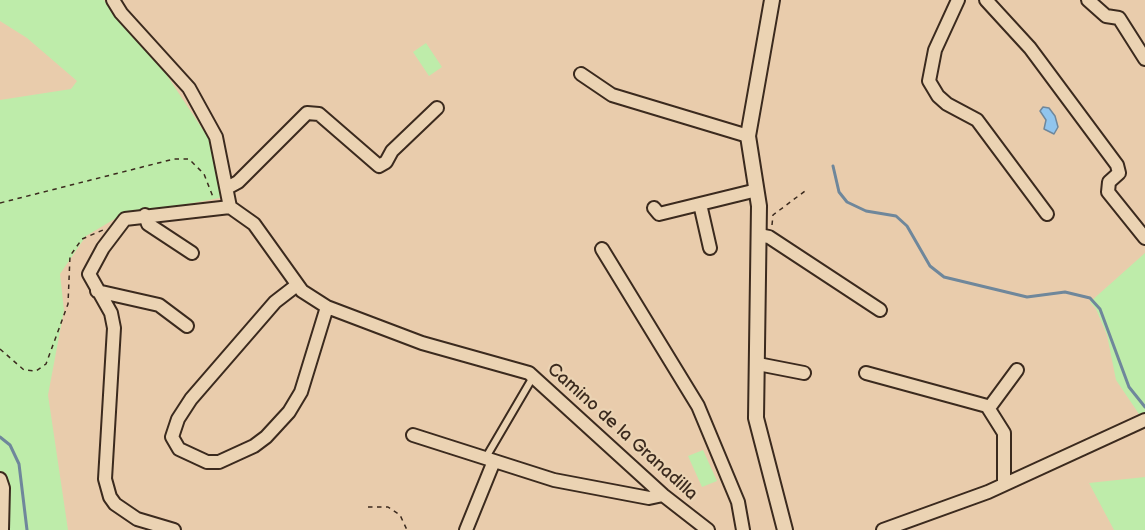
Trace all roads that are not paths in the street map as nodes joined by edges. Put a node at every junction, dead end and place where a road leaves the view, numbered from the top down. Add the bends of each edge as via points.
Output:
1 (114, 0) edge
2 (772, 0) edge
3 (958, 0) edge
4 (986, 0) edge
5 (1088, 0) edge
6 (1145, 59) edge
7 (580, 74) dead end
8 (437, 108) dead end
9 (748, 136) junction
10 (227, 188) junction
11 (757, 190) junction
12 (700, 204) junction
13 (225, 207) junction
14 (654, 208) dead end
15 (1047, 214) dead end
16 (145, 215) junction
17 (759, 236) junction
18 (1145, 238) edge
19 (710, 248) dead end
20 (602, 249) dead end
21 (192, 253) dead end
22 (297, 285) junction
23 (97, 291) junction
24 (327, 307) junction
25 (880, 310) dead end
26 (187, 326) dead end
27 (758, 364) junction
28 (1017, 370) dead end
29 (866, 373) dead end
30 (804, 374) dead end
31 (534, 376) junction
32 (989, 408) junction
33 (1145, 420) edge
34 (413, 435) dead end
35 (489, 460) junction
36 (0, 479) edge
37 (1004, 484) junction
38 (663, 495) junction
39 (2, 530) edge
40 (174, 530) edge
41 (466, 530) edge
42 (708, 530) edge
43 (743, 530) edge
44 (784, 530) edge
45 (883, 530) edge

1 - 10 street via 121,14 189,88 216,137
2 - 9 street
3 - 15 street via 935,50 929,81 947,104 977,120
4 - 18 street via 1030,48 1118,167 1118,176 1107,189
5 - 6 street via 1106,16 1119,18
7 - 9 street via 612,95
8 - 10 street via 379,166 319,114 308,113 238,182
9 - 11 street
10 - 13 street
11 - 12 street
11 - 17 street
12 - 14 street via 659,214
12 - 19 street
13 - 16 street
13 - 22 street, Camino de la Granadilla via 254,224
16 - 21 street via 148,224
16 - 23 street via 125,219 103,248 89,274
17 - 25 street via 768,237
17 - 27 street
20 - 43 street via 698,406 738,502
22 - 24 street, Camino de la Granadilla
22 - 24 street via 275,302 191,399 172,437 179,449 207,462 219,462 266,437 301,392
23 - 26 street via 159,305
23 - 40 street via 111,313 114,328 105,479 110,497 137,519
24 - 31 street, Camino de la Granadilla via 422,343
27 - 30 street
27 - 44 street via 756,418
28 - 32 street
29 - 32 street
31 - 35 lane
31 - 38 street, Camino de la Granadilla
32 - 37 street via 1004,433
33 - 37 street
34 - 35 street
35 - 38 street via 554,480 649,498
35 - 41 street
36 - 39 street
37 - 45 street
38 - 42 street, Camino de la Granadilla

